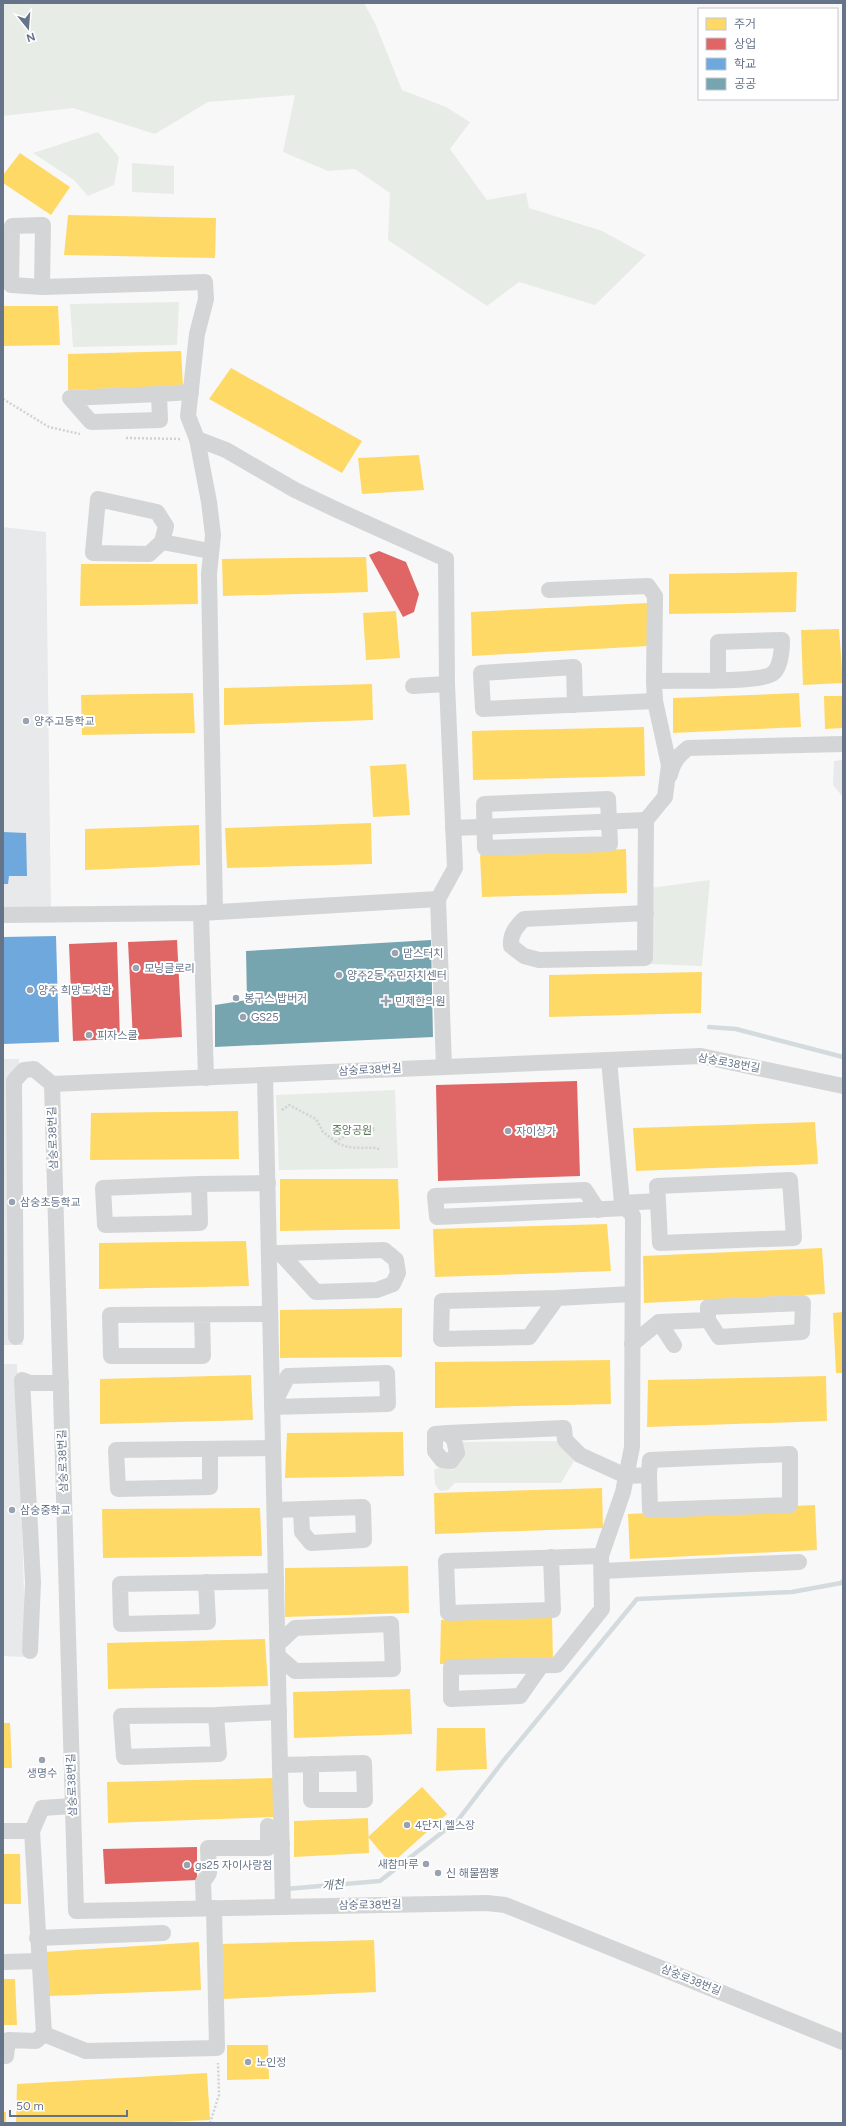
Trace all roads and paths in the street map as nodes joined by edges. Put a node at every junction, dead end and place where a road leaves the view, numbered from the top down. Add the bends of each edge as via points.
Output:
1 (42, 287) dead end
2 (191, 392) junction
3 (159, 394) junction
4 (197, 440) junction
5 (162, 542) junction
6 (210, 551) junction
7 (549, 590) dead end
8 (718, 680) dead end
9 (654, 681) junction
10 (447, 684) junction
11 (413, 686) dead end
12 (654, 701) junction
13 (575, 705) junction
14 (843, 744) edge
15 (668, 783) junction
16 (646, 820) junction
17 (609, 822) junction
18 (485, 827) junction
19 (453, 828) junction
20 (438, 899) junction
21 (208, 912) junction
22 (646, 914) junction
23 (3, 915) edge
24 (609, 1060) junction
25 (444, 1067) junction
26 (265, 1075) junction
27 (206, 1078) junction
28 (52, 1084) junction
29 (843, 1086) edge
30 (279, 1111) dead end
31 (369, 1133) dead end
32 (336, 1142) junction
33 (381, 1150) dead end
34 (199, 1184) junction
35 (268, 1184) junction
36 (658, 1202) junction
37 (624, 1206) junction
38 (598, 1210) junction
39 (275, 1253) junction
40 (632, 1294) junction
41 (557, 1298) junction
42 (270, 1314) junction
43 (202, 1315) junction
44 (708, 1320) junction
45 (660, 1322) junction
46 (16, 1337) dead end
47 (632, 1344) junction
48 (674, 1345) dead end
49 (61, 1383) junction
50 (272, 1408) junction
51 (448, 1433) dead end
52 (273, 1448) junction
53 (210, 1449) junction
54 (649, 1475) junction
55 (626, 1476) junction
56 (302, 1509) dead end
57 (274, 1510) junction
58 (551, 1557) junction
59 (799, 1562) dead end
60 (602, 1563) junction
61 (276, 1581) junction
62 (206, 1582) junction
63 (278, 1650) junction
64 (30, 1651) dead end
65 (541, 1666) junction
66 (279, 1712) junction
67 (216, 1715) junction
68 (311, 1764) dead end
69 (280, 1765) junction
70 (72, 1806) junction
71 (3, 1831) edge
72 (32, 1831) junction
73 (282, 1843) junction
74 (283, 1907) junction
75 (209, 1908) junction
76 (163, 1933) dead end
77 (37, 1938) junction
78 (39, 1961) junction
79 (3, 1962) edge
80 (44, 2034) junction
81 (843, 2042) edge
82 (218, 2048) junction
83 (3, 2056) edge
84 (210, 2123) edge

1 - 2 street via 205,282 206,299 197,334
2 - 3 street
2 - 4 street via 188,416
3 - 3 street via 160,420 91,422 70,398
4 - 6 street via 213,535
4 - 10 street via 226,450 295,490 446,559
5 - 5 street via 149,554 93,553 98,499 157,512 166,526
5 - 6 street
6 - 21 street
7 - 9 street via 648,586 655,596
8 - 9 street
9 - 12 street
10 - 11 street
10 - 19 street
12 - 13 street
12 - 15 street via 669,765
13 - 13 street via 483,709 482,673 574,667
14 - 15 street via 688,748 672,764
15 - 16 street via 664,797
16 - 17 street
16 - 22 street
17 - 18 street
17 - 18 street via 610,844 485,848
17 - 18 street via 608,799 484,804
18 - 19 street
19 - 20 street via 455,868
20 - 21 street
20 - 25 street
21 - 23 street
21 - 27 street
22 - 22 street via 645,958 539,960 524,956 511,946 510,939 524,919
24 - 25 street, 삼숭로38번길
24 - 29 street, 삼숭로38번길 via 702,1056
24 - 37 street
25 - 26 street, 삼숭로38번길
26 - 27 street, 삼숭로38번길
26 - 35 street
27 - 28 street, 삼숭로38번길
28 - 46 street via 34,1069 24,1070 14,1082
28 - 49 street, 삼숭로38번길
30 - 32 path via 289,1105 316,1119 323,1132
31 - 32 path via 375,1129 368,1127 346,1135
32 - 33 path via 355,1149
34 - 34 street via 200,1223 104,1226 104,1188
34 - 35 street
35 - 39 street
36 - 36 street via 660,1243 794,1238 790,1180 657,1186
36 - 37 street
37 - 38 street
37 - 40 street via 633,1216
38 - 38 street via 437,1217 435,1196 585,1190
39 - 39 street via 384,1250 396,1260 398,1273 393,1284 377,1290 316,1292
39 - 42 street
40 - 41 street
40 - 47 street
41 - 41 street via 529,1337 441,1339 442,1301
42 - 43 street
42 - 50 street
43 - 43 street via 110,1315 110,1356 203,1356
44 - 44 street via 719,1337 802,1332 803,1303 708,1308
44 - 45 street
45 - 47 street
45 - 48 street
47 - 55 street via 632,1448
49 - 64 street via 30,1383 22,1380 33,1582
49 - 70 street, 삼숭로38번길
50 - 50 street via 388,1404 387,1373 288,1376
50 - 52 street
51 - 55 street via 564,1428 565,1440 580,1455
52 - 53 street
52 - 57 street
53 - 53 street via 116,1450 118,1488 210,1487
54 - 54 street via 650,1510 790,1505 790,1454 650,1460
54 - 55 street
55 - 60 street
56 - 57 street
57 - 61 street
58 - 58 street via 553,1610 448,1613 446,1561
58 - 60 street
59 - 60 street
60 - 65 street via 602,1609 557,1665
61 - 62 street
61 - 63 street
62 - 62 street via 120,1584 121,1624 208,1622
63 - 63 street via 295,1671 393,1668 391,1624 295,1628
63 - 66 street
65 - 65 street via 451,1667 451,1699 520,1696
66 - 67 street
66 - 69 street
67 - 67 street via 219,1754 124,1757 121,1716
68 - 69 street
69 - 73 street
70 - 72 street via 42,1808
70 - 75 street, 삼숭로38번길 via 76,1911
71 - 72 street
72 - 77 street
73 - 74 street
73 - 75 street via 268,1826 268,1848 208,1848 209,1872 203,1882
74 - 75 street, 삼숭로38번길
74 - 81 street, 삼숭로38번길 via 487,1903 504,1905
75 - 82 street
76 - 77 street
77 - 78 street
78 - 79 street
78 - 80 street
80 - 82 street via 86,2052
80 - 83 street via 36,2041 8,2040 6,2056
82 - 84 path via 219,2095

